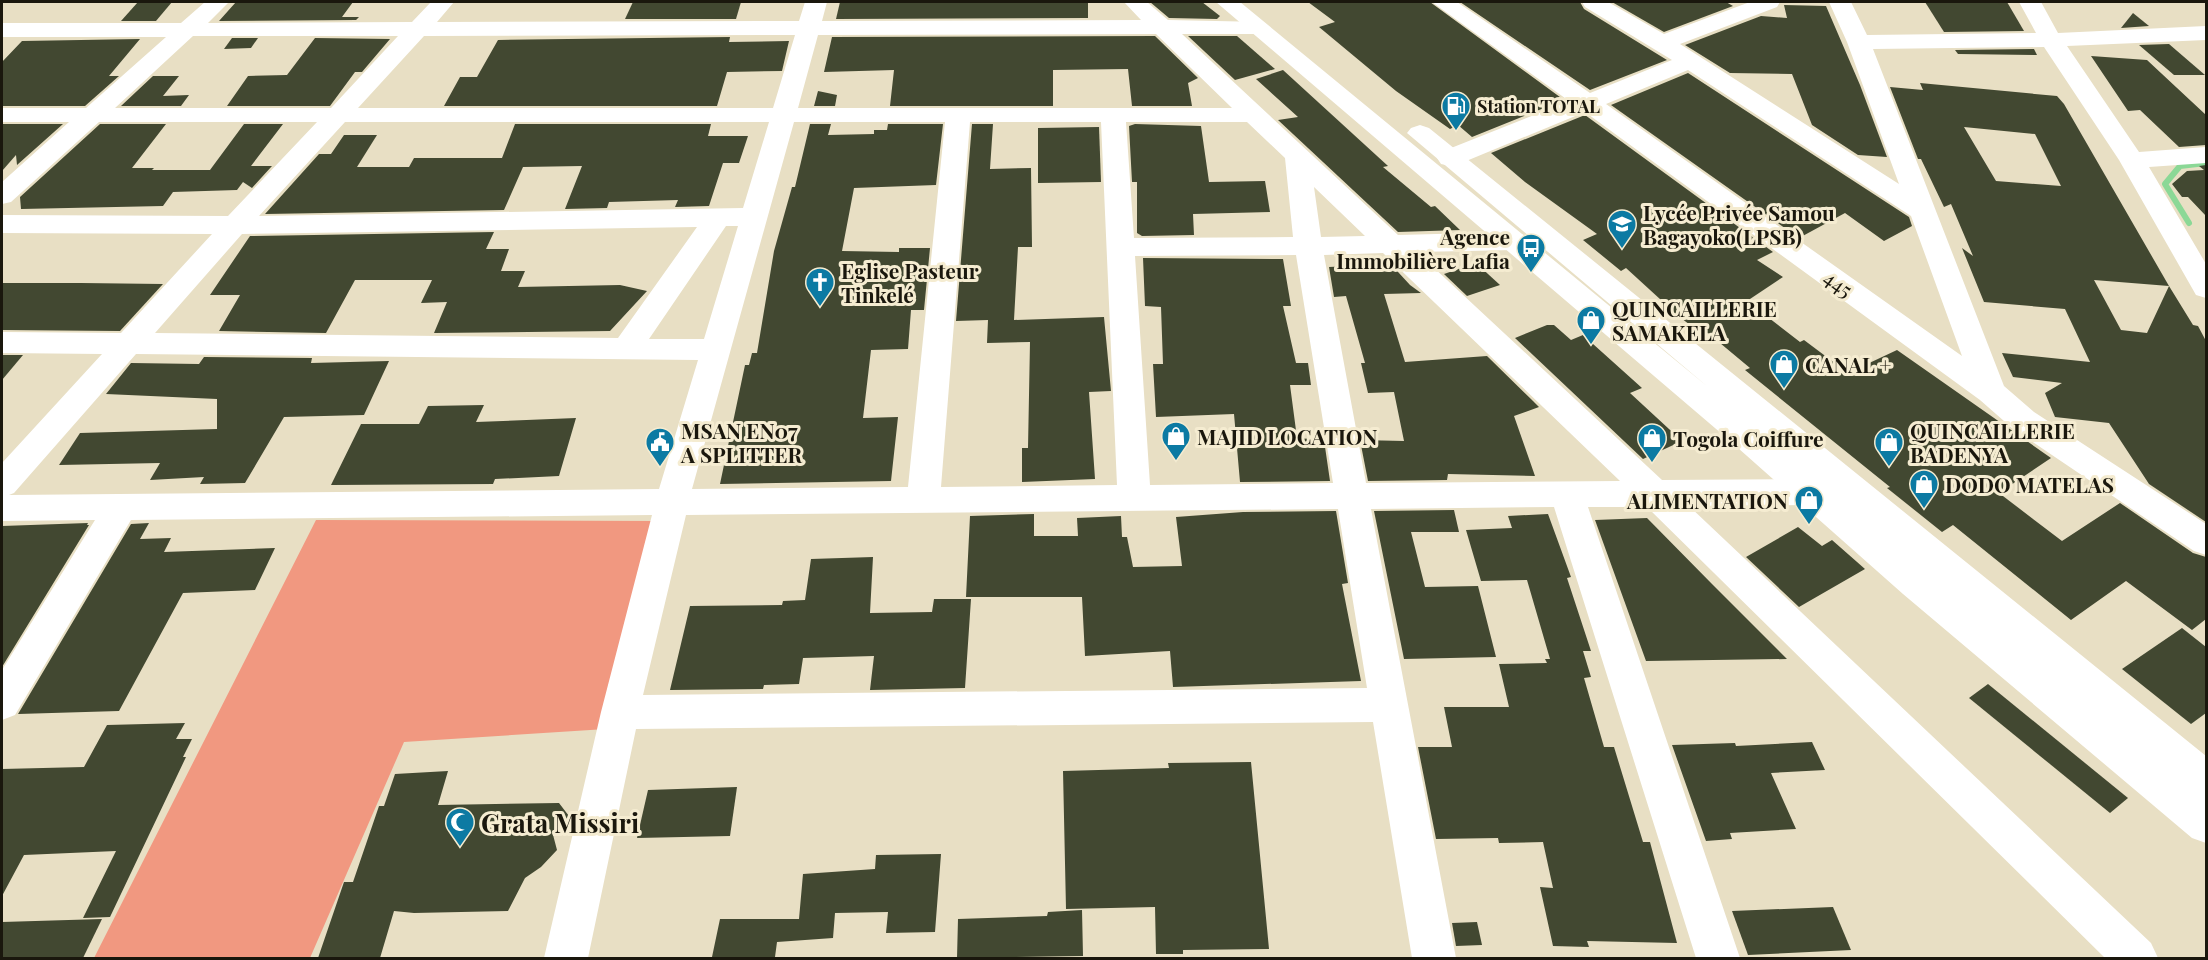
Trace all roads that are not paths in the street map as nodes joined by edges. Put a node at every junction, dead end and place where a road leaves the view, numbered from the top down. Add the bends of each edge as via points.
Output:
1 (218, 2) edge
2 (443, 2) edge
3 (1135, 2) edge
4 (1227, 2) edge
5 (1593, 2) edge
6 (1769, 2) edge
7 (1840, 2) edge
8 (2030, 2) edge
9 (1460, 4) edge
10 (1256, 14) edge
11 (812, 15) edge
12 (1164, 27) junction
13 (418, 29) junction
14 (2, 30) edge
15 (186, 30) junction
16 (2206, 33) edge
17 (2051, 40) junction
18 (1859, 42) junction
19 (1662, 43) junction
20 (1690, 61) junction
21 (1587, 102) junction
22 (2, 115) edge
23 (90, 115) junction
24 (337, 115) junction
25 (783, 115) junction
26 (958, 115) junction
27 (1113, 115) junction
28 (1256, 115) junction
29 (1297, 153) junction
30 (2206, 155) edge
31 (1450, 158) junction
32 (2132, 160) junction
33 (2, 196) edge
34 (1924, 212) junction
35 (718, 217) junction
36 (753, 217) junction
37 (2, 224) edge
38 (235, 225) junction
39 (1514, 241) junction
40 (1392, 244) junction
41 (1308, 246) junction
42 (1120, 247) junction
43 (2206, 288) edge
44 (2, 342) edge
45 (130, 344) junction
46 (626, 349) junction
47 (715, 350) junction
48 (1991, 392) junction
49 (2, 484) edge
50 (1810, 492) junction
51 (1655, 494) junction
52 (1567, 495) junction
53 (1352, 496) junction
54 (1134, 498) junction
55 (923, 500) junction
56 (672, 502) junction
57 (121, 507) junction
58 (2, 508) edge
59 (2206, 541) edge
60 (2, 703) edge
61 (1389, 705) junction
62 (620, 712) junction
63 (2206, 780) edge
64 (2206, 824) edge
65 (566, 958) edge
66 (1434, 958) edge
67 (1718, 958) edge
68 (2136, 958) edge

1 - 15 street
2 - 13 street
3 - 12 street
4 - 10 street
5 - 19 street
6 - 19 street
7 - 18 street
8 - 17 street
9 - 21 street, 445
10 - 12 street
10 - 31 street
10 - 39 street
11 - 12 street
11 - 13 street
11 - 25 street
12 - 28 street
13 - 15 street
13 - 24 street
14 - 15 street
15 - 23 street
16 - 17 street
17 - 18 street
17 - 32 street
18 - 34 street
19 - 20 street
20 - 21 street
20 - 34 street
21 - 31 street
21 - 48 street, 445
22 - 23 street
23 - 24 street
23 - 33 street
24 - 25 street
24 - 38 street
25 - 26 street
25 - 36 street
26 - 27 street
26 - 55 street
27 - 28 street
27 - 42 street
28 - 29 street
29 - 40 street
29 - 41 street
30 - 32 street
31 - 63 street
32 - 43 street
34 - 48 street
35 - 36 street
35 - 38 street
35 - 46 street
36 - 47 street
37 - 38 street
38 - 45 street
39 - 40 street
39 - 50 street
40 - 41 street
40 - 51 street
41 - 42 street
41 - 53 street
42 - 54 street
44 - 45 street
45 - 46 street
45 - 49 street
46 - 47 street
47 - 56 street
48 - 59 street, 445 via 2023,420
50 - 51 street
50 - 64 street via 1915,584
51 - 52 street
51 - 68 street
52 - 53 street
52 - 67 street
53 - 54 street
53 - 61 street
54 - 55 street
55 - 56 street
56 - 57 street
56 - 62 street
57 - 58 street
57 - 60 street
61 - 62 street
61 - 66 street
62 - 65 street

